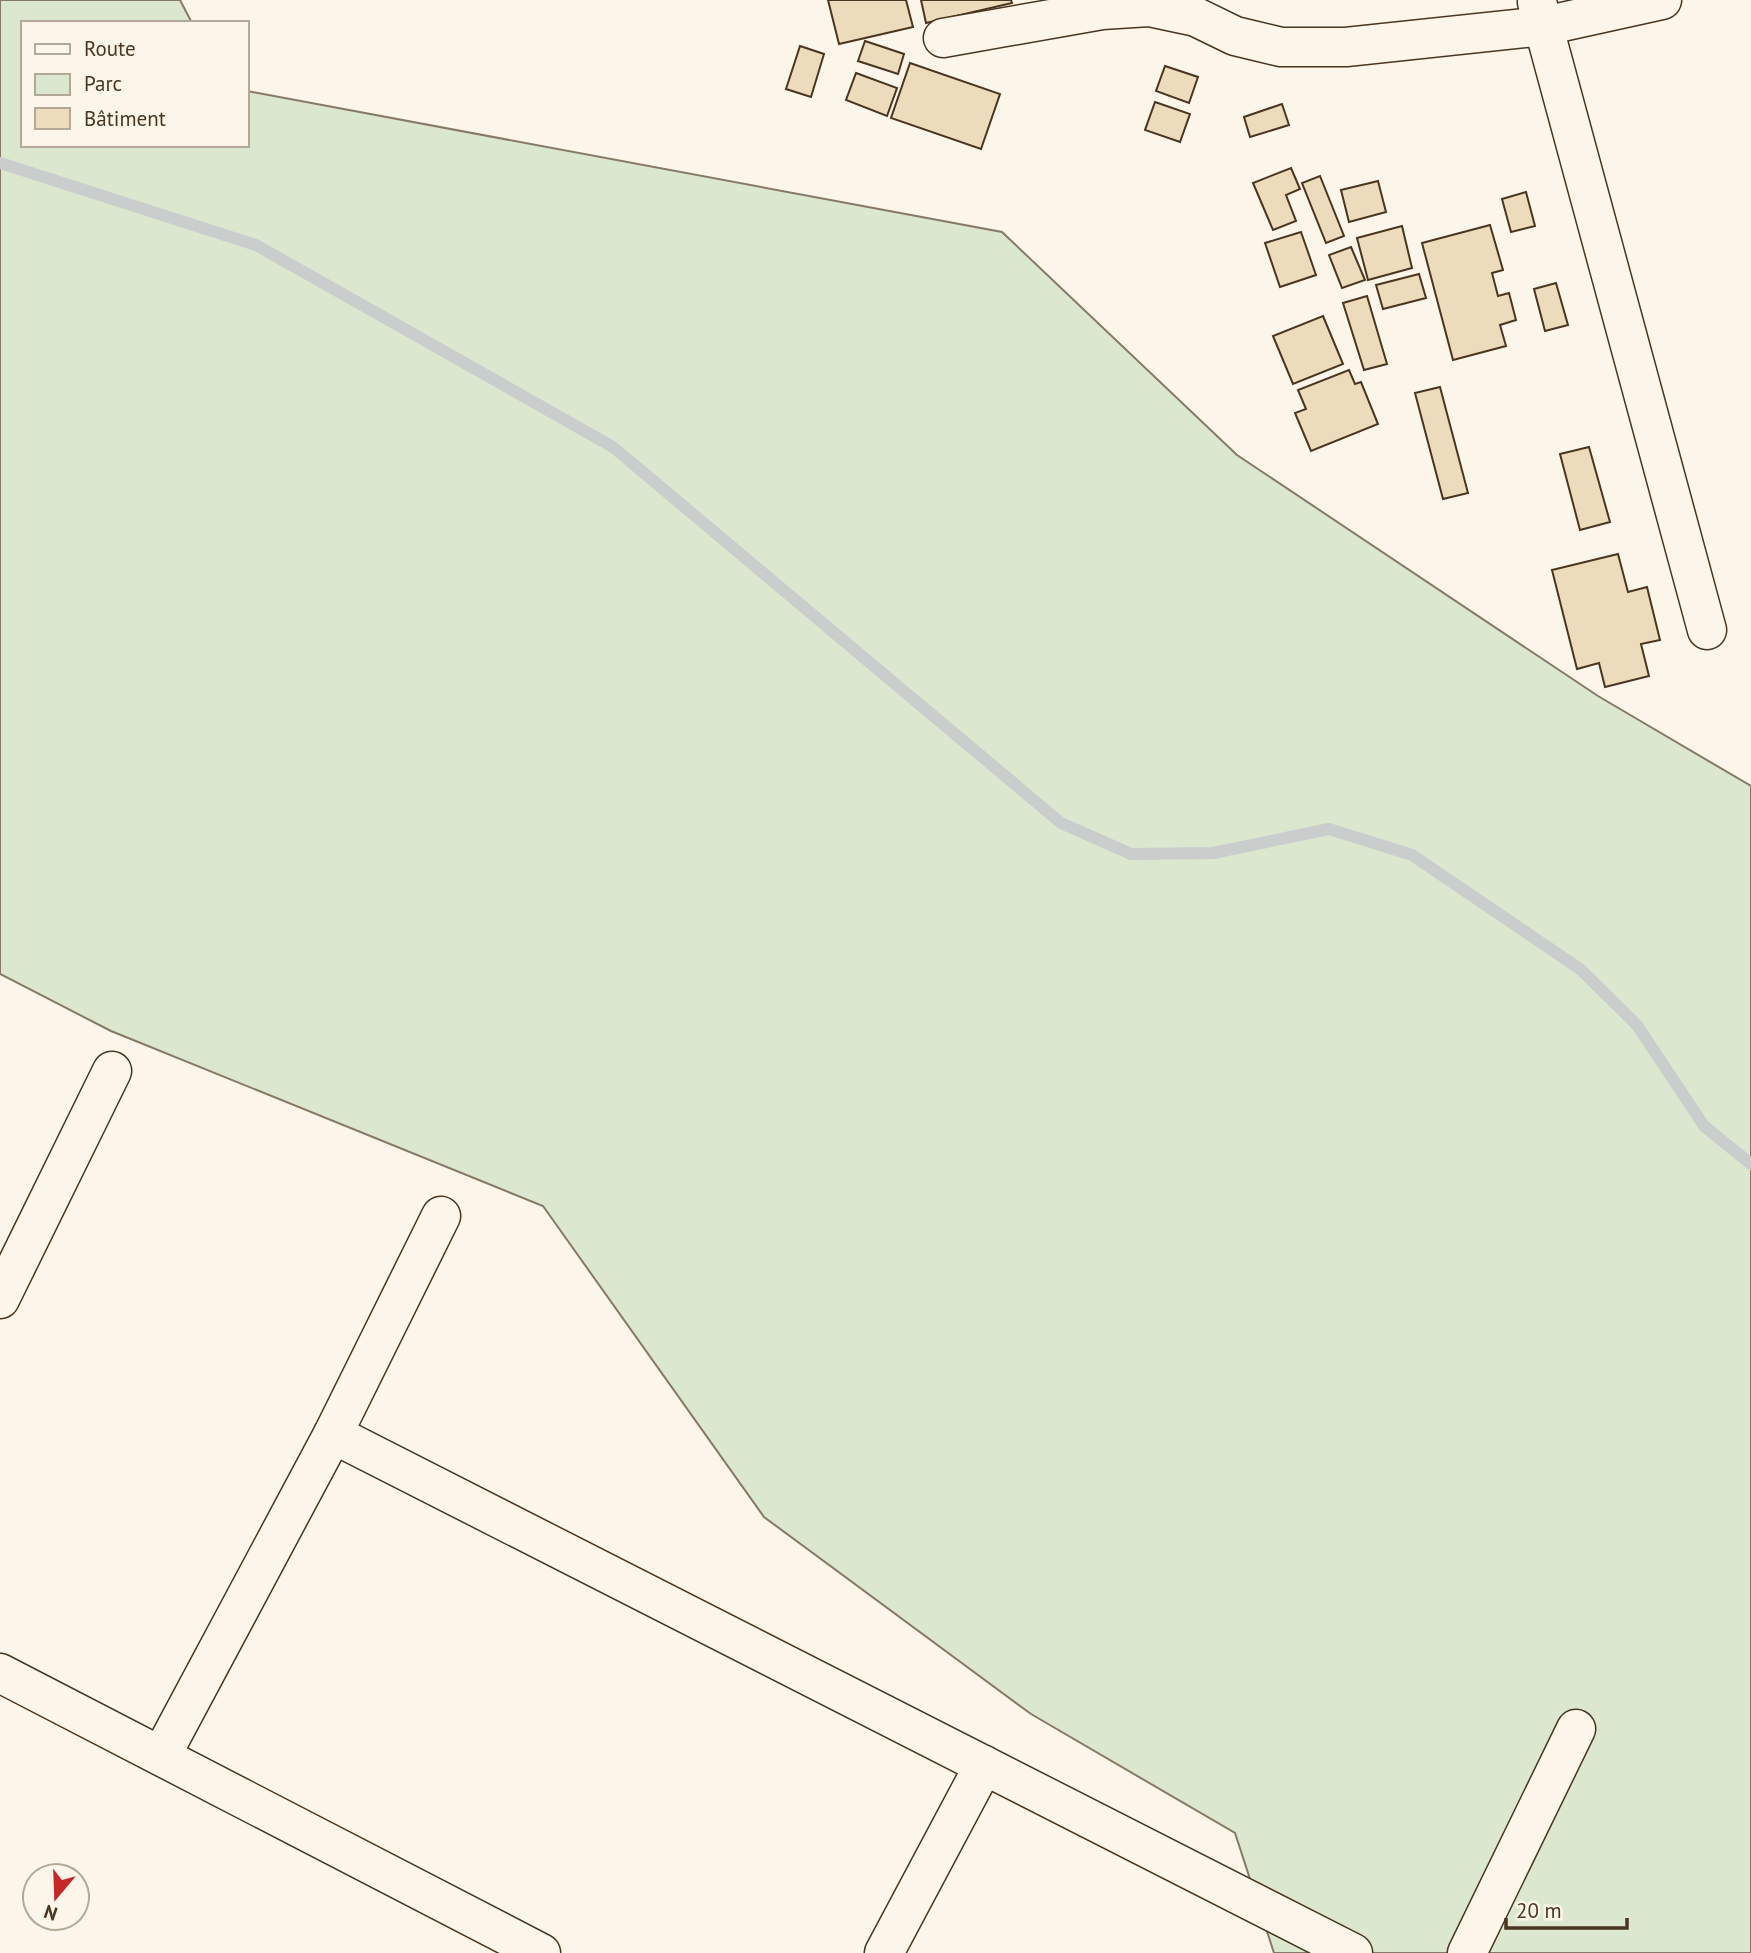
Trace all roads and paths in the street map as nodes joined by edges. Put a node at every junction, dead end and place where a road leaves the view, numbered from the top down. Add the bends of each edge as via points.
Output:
1 (1662, 0) edge
2 (1540, 13) edge
3 (943, 38) dead end
4 (1707, 630) dead end
5 (112, 1071) dead end
6 (441, 1216) dead end
7 (0, 1299) edge
8 (333, 1434) junction
9 (0, 1673) edge
10 (1576, 1729) dead end
11 (161, 1756) junction
12 (984, 1765) junction
13 (486, 1940) edge
14 (541, 1953) edge
15 (884, 1953) edge
16 (1353, 1953) edge
17 (1467, 1953) edge

1 - 2 street
2 - 3 street via 1346,47 1281,47 1235,36 1196,17 1149,7 1102,10
2 - 4 street
5 - 7 street
6 - 8 street
8 - 11 street
8 - 12 street
9 - 11 street
10 - 17 street
11 - 13 street
12 - 15 street
12 - 16 street
13 - 14 street

